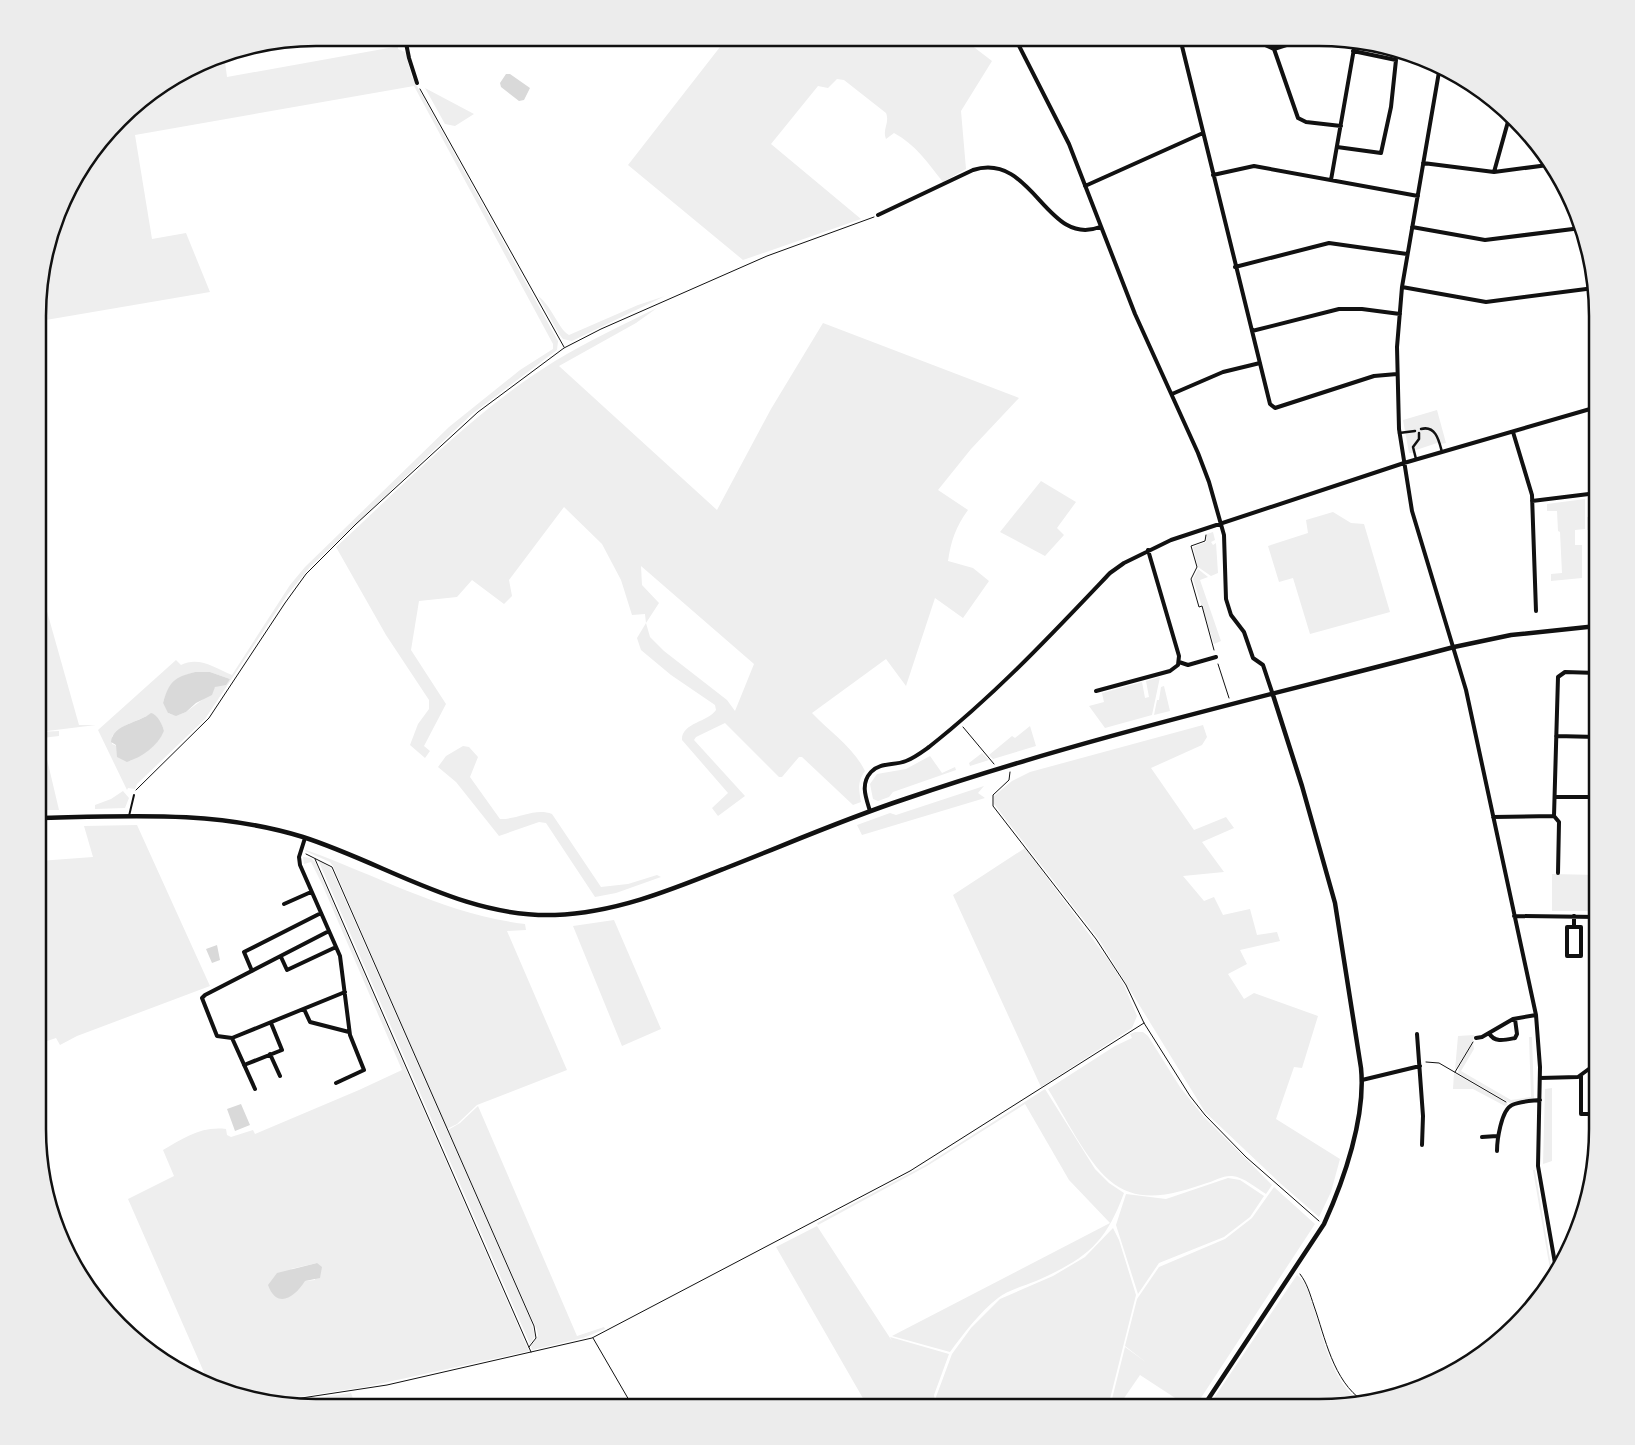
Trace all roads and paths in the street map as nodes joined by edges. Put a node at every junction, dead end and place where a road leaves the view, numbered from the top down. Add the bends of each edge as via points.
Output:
1 (407, 46) edge
2 (1020, 46) edge
3 (1182, 46) edge
4 (1267, 46) edge
5 (1285, 46) edge
6 (1274, 50) junction
7 (1353, 51) joint
8 (1439, 74) edge
9 (417, 83) joint
10 (1508, 123) edge
11 (1341, 126) junction
12 (1203, 133) junction
13 (1337, 147) junction
14 (1423, 163) junction
15 (1543, 166) edge
16 (1494, 172) junction
17 (1213, 175) junction
18 (1331, 180) junction
19 (1085, 186) junction
20 (1418, 196) junction
21 (878, 216) joint
22 (1100, 227) junction
23 (1412, 227) junction
24 (1574, 229) edge
25 (1407, 254) junction
26 (1235, 267) junction
27 (1402, 287) junction
28 (1587, 289) edge
29 (1400, 314) junction
30 (1252, 331) junction
31 (564, 348) junction
32 (1260, 363) junction
33 (1397, 374) junction
34 (1172, 394) junction
35 (1589, 409) edge
36 (1421, 429) dead end
37 (1415, 431) dead end
38 (1513, 432) junction
39 (1399, 433) junction
40 (1419, 433) dead end
41 (1442, 452) junction
42 (1416, 459) junction
43 (1404, 463) junction
44 (1589, 494) edge
45 (1532, 501) junction
46 (1221, 523) junction
47 (1204, 529) junction
48 (1148, 550) junction
49 (1536, 611) dead end
50 (1589, 627) edge
51 (1454, 647) junction
52 (1216, 657) junction
53 (1178, 662) junction
54 (1589, 673) edge
55 (1096, 691) dead end
56 (1273, 695) junction
57 (1231, 706) junction
58 (959, 722) junction
59 (1556, 736) junction
60 (1589, 737) edge
61 (1008, 766) junction
62 (998, 768) junction
63 (134, 795) joint
64 (1556, 797) junction
65 (1589, 797) edge
66 (870, 812) junction
67 (129, 816) junction
68 (1554, 816) junction
69 (1493, 817) junction
70 (46, 818) edge
71 (305, 838) junction
72 (301, 852) junction
73 (312, 857) junction
74 (1558, 873) dead end
75 (311, 892) junction
76 (284, 904) dead end
77 (320, 912) junction
78 (1514, 916) junction
79 (1574, 916) junction
80 (1589, 916) edge
81 (1574, 927) junction
82 (329, 931) junction
83 (336, 947) junction
84 (281, 957) junction
85 (252, 971) junction
86 (345, 992) junction
87 (304, 1009) junction
88 (1536, 1015) junction
89 (1515, 1019) junction
90 (271, 1022) junction
91 (1144, 1023) junction
92 (350, 1032) junction
93 (1489, 1033) junction
94 (1417, 1034) dead end
95 (232, 1038) junction
96 (1476, 1038) joint
97 (270, 1054) junction
98 (244, 1065) junction
99 (1420, 1066) junction
100 (1589, 1070) edge
101 (1454, 1072) junction
102 (280, 1076) dead end
103 (1581, 1076) junction
104 (1540, 1078) junction
105 (1362, 1080) junction
106 (336, 1082) dead end
107 (255, 1090) dead end
108 (1540, 1100) junction
109 (1512, 1105) junction
110 (1589, 1114) edge
111 (1497, 1136) junction
112 (1482, 1137) dead end
113 (1422, 1145) dead end
114 (1497, 1151) dead end
115 (1324, 1224) junction
116 (1555, 1261) edge
117 (1293, 1270) junction
118 (592, 1338) junction
119 (529, 1346) junction
120 (532, 1353) junction
121 (1357, 1396) edge
122 (301, 1398) edge
123 (628, 1399) edge
124 (1208, 1399) edge

1 - 9 street
2 - 19 street via 1069,144
3 - 12 street
4 - 6 street
5 - 6 street
6 - 11 street via 1298,118
7 - 11 street
7 - 13 street via 1396,60 1391,107 1380,153
8 - 14 street
9 - 31 path
10 - 16 street
11 - 13 street
12 - 17 street
12 - 19 street
13 - 18 street
14 - 16 street
14 - 20 street
15 - 16 street
17 - 18 street via 1254,166
17 - 26 street
18 - 20 street
19 - 22 street
20 - 23 street
21 - 22 street via 973,170 986,168 1016,176 1069,226 1085,230
21 - 31 path via 706,281
22 - 34 street
23 - 24 street via 1485,240
23 - 25 street
25 - 26 street via 1326,244
25 - 27 street
26 - 30 street
27 - 28 street via 1484,302
27 - 29 street
29 - 30 street via 1339,309
29 - 33 street
30 - 32 street
31 - 63 path via 448,438 306,574 209,718 140,784
32 - 33 street via 1270,404 1275,408 1374,376
32 - 34 street via 1223,372
33 - 39 street
34 - 46 street via 1209,482
35 - 38 street
36 - 41 street via 1434,432
37 - 39 street
38 - 41 street
38 - 45 street
39 - 43 street
40 - 42 street via 1413,447
41 - 42 street
42 - 43 street
43 - 46 street
43 - 51 street via 1412,512
44 - 45 street
45 - 49 street
46 - 47 street
46 - 56 street via 1226,599 1231,615 1244,632 1253,658 1263,666
47 - 48 street
47 - 52 path via 1205,541 1191,546 1197,567 1191,579
48 - 53 street via 1179,656
48 - 58 street via 1110,573 1026,662
50 - 51 street via 1511,635
51 - 56 street
51 - 69 street
52 - 53 street via 1188,664
52 - 57 path
53 - 55 street via 1170,671
54 - 59 street via 1565,672 1558,677
56 - 57 street
56 - 105 street via 1335,903
57 - 61 street
58 - 62 path
58 - 66 street via 916,756 872,770 864,788
59 - 60 street
59 - 64 street
61 - 62 street
61 - 91 path via 1011,777 993,795 993,806 1096,939 1126,985
62 - 66 street
63 - 67 lane
64 - 65 street
64 - 68 street
66 - 71 street via 677,888 625,904 568,914 522,914 467,902
67 - 70 street
67 - 71 street via 172,815 229,820
68 - 69 street
68 - 74 street via 1559,822
69 - 78 street
71 - 72 street
72 - 73 path
72 - 75 street via 300,865
73 - 119 path via 320,867
73 - 119 path via 332,867 534,1326 536,1338
75 - 76 street
75 - 77 street
77 - 82 street
77 - 85 street via 244,952
78 - 79 street
78 - 88 street
79 - 80 street
79 - 81 street
81 - 81 street via 1581,927 1581,956 1567,956 1567,927
82 - 83 street
82 - 84 street
83 - 84 street via 287,970
83 - 86 street via 341,958
84 - 85 street
85 - 95 street via 202,998 217,1036
86 - 87 street
86 - 92 street
87 - 90 street
87 - 92 street via 310,1022
88 - 89 street
88 - 104 street
89 - 93 street
89 - 93 street via 1518,1034 1514,1038 1498,1040
90 - 95 street
90 - 97 street via 282,1050
91 - 115 path via 1176,1076 1205,1115 1274,1184
91 - 118 path via 918,1167
92 - 106 street via 364,1070
93 - 96 street
94 - 99 street
95 - 98 street
96 - 101 path
97 - 98 street
97 - 102 street
98 - 107 street
99 - 101 path via 1435,1061
99 - 105 street
99 - 113 street
100 - 103 street
101 - 109 path
103 - 104 street
103 - 110 street via 1581,1114
104 - 108 street
105 - 115 street via 1358,1116 1347,1160
108 - 109 street
108 - 116 street via 1538,1166
109 - 111 street via 1507,1109
111 - 112 street
111 - 114 street
115 - 117 street
117 - 121 path via 1309,1290 1338,1370 1348,1388
117 - 124 street
118 - 120 path
118 - 123 path
119 - 120 path
120 - 122 path via 387,1385

